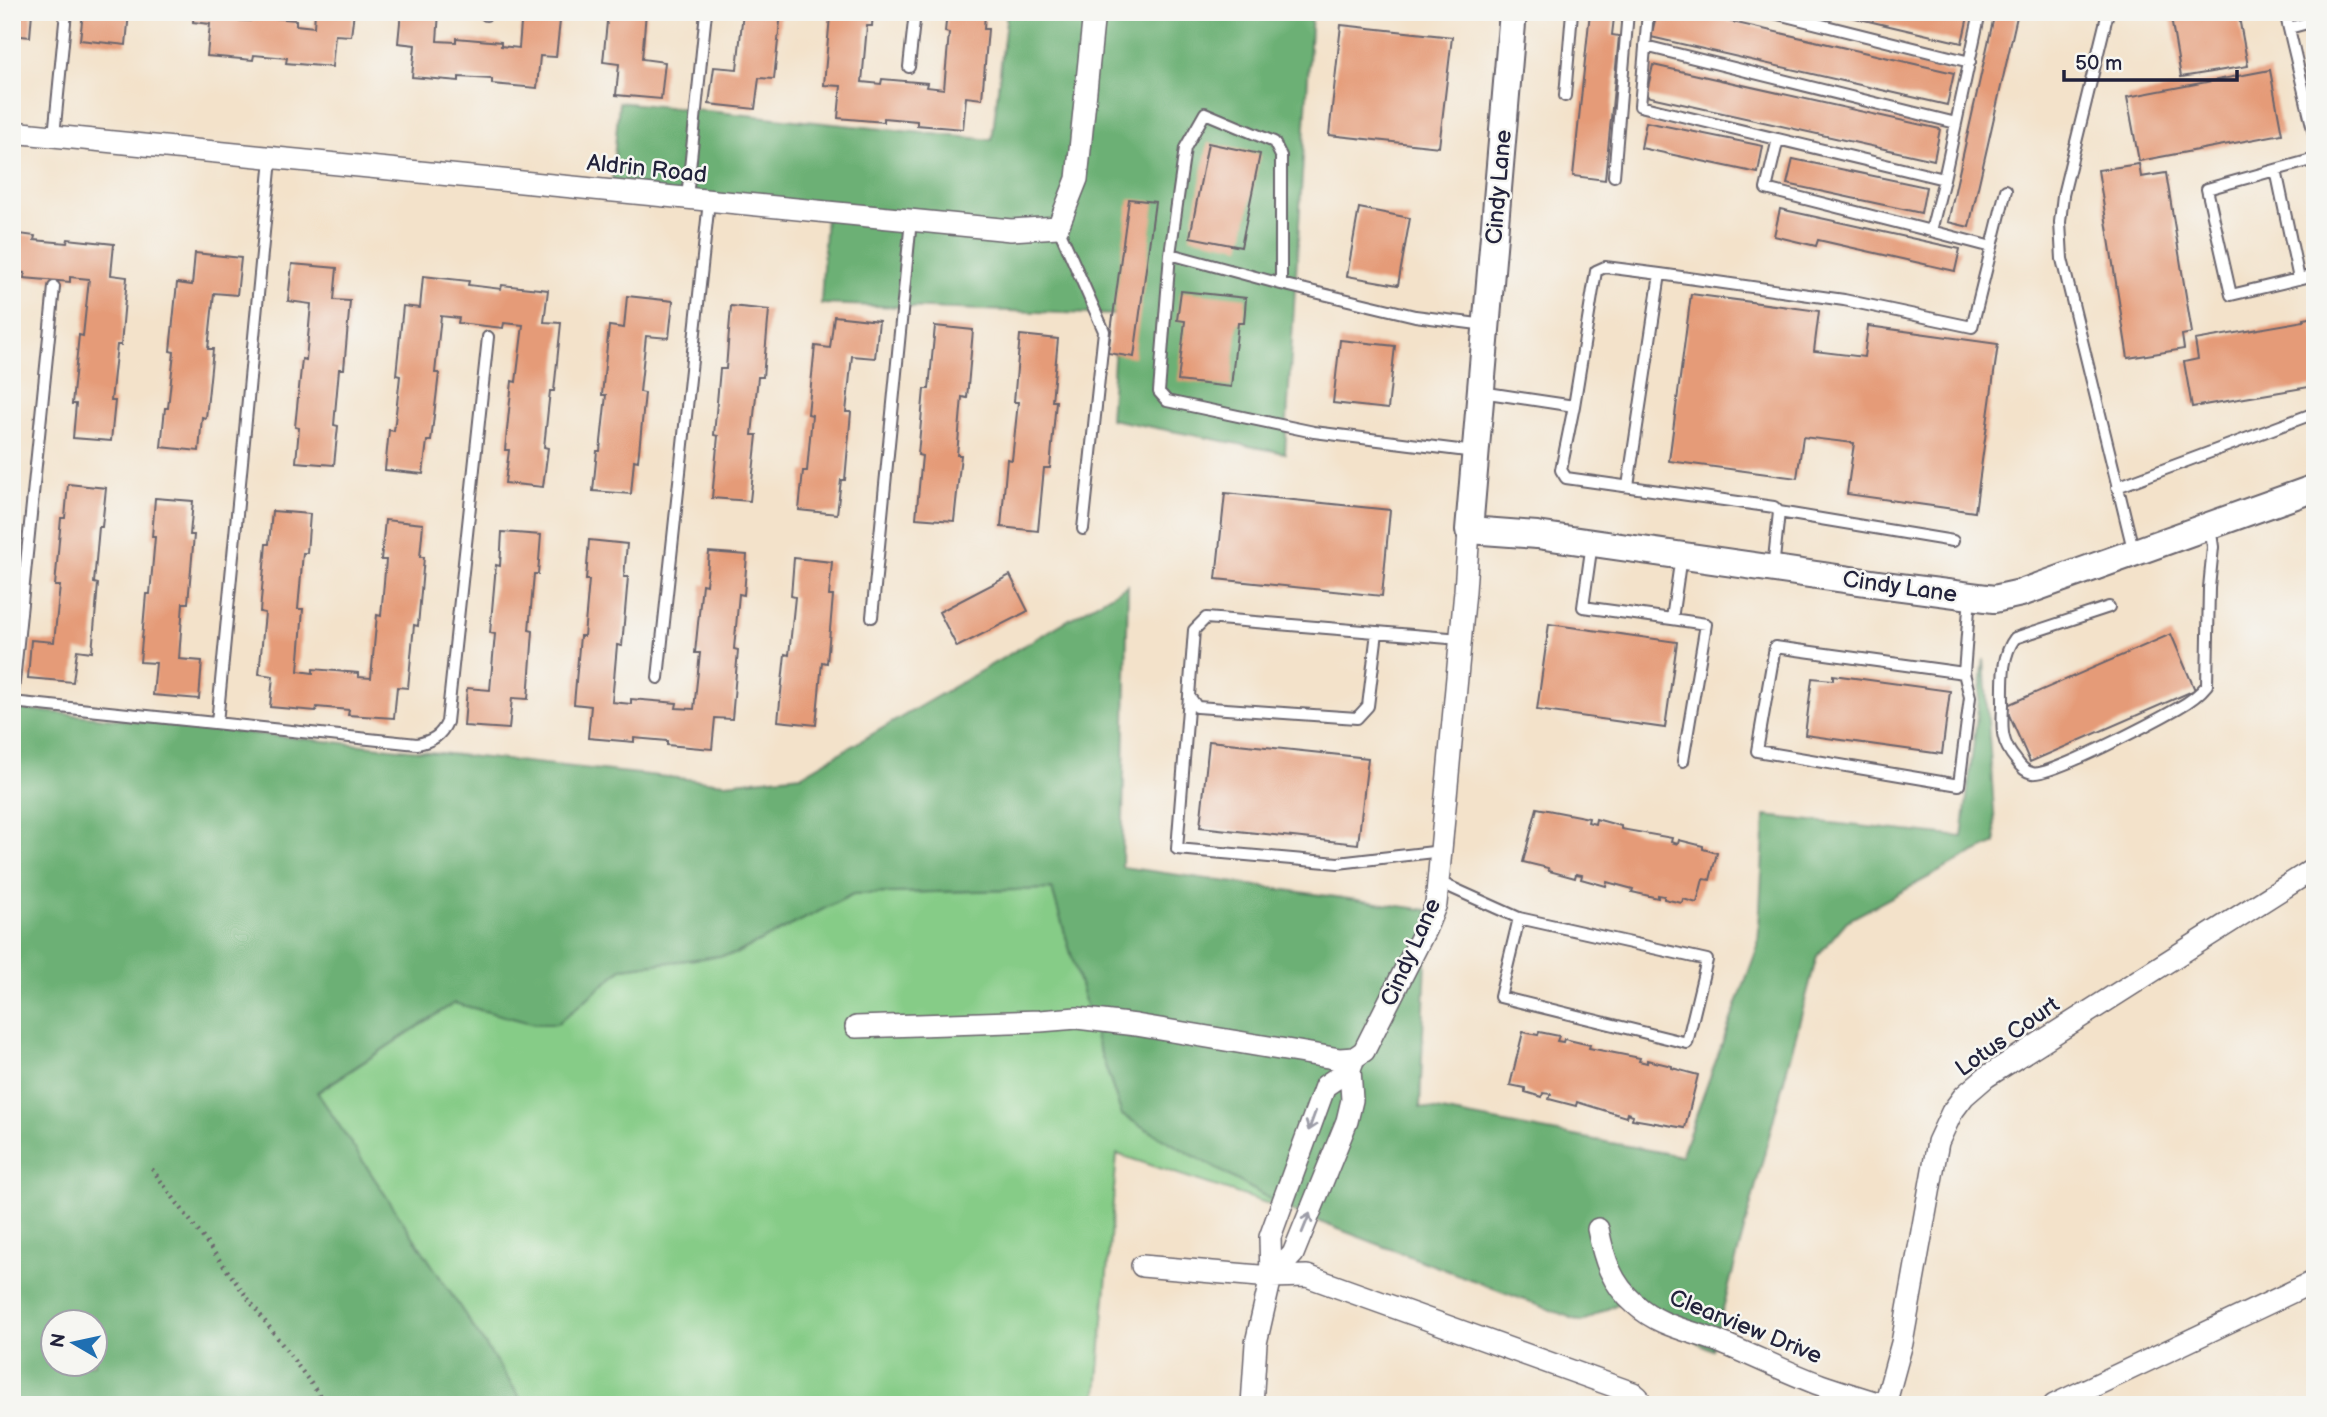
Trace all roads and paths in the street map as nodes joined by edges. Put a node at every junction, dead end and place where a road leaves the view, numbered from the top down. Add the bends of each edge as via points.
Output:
1 (66, 12) edge
2 (706, 12) edge
3 (915, 12) edge
4 (1094, 12) edge
5 (1513, 12) edge
6 (1573, 12) edge
7 (1628, 12) edge
8 (1648, 12) edge
9 (1770, 12) edge
10 (1980, 12) edge
11 (2108, 12) edge
12 (2285, 12) edge
13 (2315, 21) edge
14 (2289, 28) junction
15 (1645, 46) junction
16 (1970, 62) junction
17 (909, 67) dead end
18 (2309, 89) edge
19 (1565, 96) dead end
20 (1956, 123) junction
21 (12, 132) edge
22 (54, 136) junction
23 (2315, 138) edge
24 (1778, 139) junction
25 (271, 159) junction
26 (2315, 159) edge
27 (2276, 170) junction
28 (1614, 176) dead end
29 (1944, 179) junction
30 (2006, 190) dead end
31 (698, 199) junction
32 (911, 220) junction
33 (1058, 227) junction
34 (1931, 230) junction
35 (1992, 247) junction
36 (1170, 254) junction
37 (1660, 274) junction
38 (2315, 275) edge
39 (2299, 279) junction
40 (1281, 284) junction
41 (54, 287) dead end
42 (1486, 325) junction
43 (488, 337) dead end
44 (1481, 392) junction
45 (1574, 406) junction
46 (2315, 413) edge
47 (1475, 452) junction
48 (1628, 486) junction
49 (2117, 487) junction
50 (2315, 488) edge
51 (1779, 512) junction
52 (2210, 526) junction
53 (1083, 529) dead end
54 (1469, 530) junction
55 (1953, 541) dead end
56 (1592, 543) junction
57 (2134, 553) junction
58 (1681, 555) junction
59 (1773, 569) junction
60 (1970, 596) junction
61 (2109, 607) dead end
62 (872, 617) dead end
63 (1672, 619) junction
64 (1377, 632) junction
65 (1461, 639) junction
66 (1964, 673) junction
67 (658, 678) dead end
68 (1189, 696) junction
69 (12, 702) edge
70 (217, 723) junction
71 (1683, 761) dead end
72 (1442, 852) junction
73 (2315, 868) edge
74 (1439, 882) junction
75 (1520, 918) junction
76 (856, 1027) dead end
77 (1348, 1062) junction
78 (152, 1169) dead end
79 (1598, 1229) dead end
80 (1142, 1266) dead end
81 (1271, 1276) junction
82 (2315, 1281) edge
83 (327, 1405) edge
84 (1252, 1405) edge
85 (1640, 1405) edge
86 (1884, 1405) edge
87 (2054, 1405) edge

1 - 22 lane
2 - 31 lane
3 - 17 lane
4 - 33 street via 1077,179
5 - 42 street, Cindy Lane
6 - 19 lane
7 - 28 lane
8 - 15 lane
9 - 16 lane
10 - 16 lane
11 - 49 lane via 2060,222 2062,259
12 - 14 lane
13 - 14 lane
14 - 18 lane
15 - 20 lane
15 - 24 lane via 1640,106
16 - 20 lane
18 - 23 lane
20 - 29 lane
21 - 22 street, Aldrin Road
22 - 25 street, Aldrin Road
24 - 29 lane
24 - 34 lane via 1766,189
25 - 31 street, Aldrin Road
25 - 70 lane
26 - 27 lane
27 - 39 lane
27 - 39 lane via 2207,189 2231,295
29 - 34 lane
30 - 35 lane
31 - 32 street, Aldrin Road
31 - 67 lane
32 - 33 street, Aldrin Road via 1011,230
32 - 62 lane
33 - 53 lane via 1104,331
34 - 35 lane
35 - 37 lane via 1972,327 1844,300
36 - 40 lane
36 - 40 lane via 1185,148 1205,113 1274,142 1278,148
36 - 47 lane via 1159,392 1167,401 1314,432
37 - 45 lane via 1605,267 1596,271
37 - 48 lane
38 - 39 lane
40 - 42 lane via 1415,316
41 - 69 lane
42 - 44 street, Cindy Lane
43 - 70 lane via 443,732 432,741 417,744
44 - 45 lane
44 - 47 street, Cindy Lane
45 - 48 lane via 1561,470 1566,478
46 - 49 lane
47 - 54 street, Cindy Lane
48 - 51 lane via 1774,507
49 - 57 lane
50 - 52 street, Cindy Lane
51 - 55 lane
51 - 59 lane
52 - 57 street, Cindy Lane
52 - 61 lane via 2207,685 2178,708 2080,757 2047,772 2035,775 2025,771 2006,748 2002,732 2009,645 2015,638
54 - 56 street, Cindy Lane
54 - 65 street, Cindy Lane
56 - 58 street, Cindy Lane
56 - 63 lane via 1583,607
57 - 60 street, Cindy Lane via 2021,593
58 - 59 street, Cindy Lane
58 - 63 lane
59 - 60 street, Cindy Lane
60 - 66 lane
63 - 71 lane via 1706,624
64 - 65 lane
64 - 68 lane via 1206,618 1194,630
64 - 68 lane via 1368,706 1357,718 1197,707
65 - 72 street, Cindy Lane
66 - 66 lane via 1970,697 1959,785 1758,751 1775,647
68 - 72 lane via 1177,849 1338,863
69 - 70 lane
72 - 74 street, Cindy Lane
73 - 86 street, Lotus Court via 1986,1077 1965,1096 1944,1126 1934,1157 1902,1343
74 - 75 lane
74 - 77 street, Cindy Lane via 1426,928 1364,1051
75 - 75 lane via 1707,961 1687,1043 1500,997
76 - 77 street via 1077,1018
77 -> 81 street, Cindy Lane via 1325,1086 1270,1237
81 -> 77 street via 1293,1254 1347,1121 1352,1100
78 - 83 path
79 - 86 street, Clearview Drive via 1603,1258 1616,1284 1655,1319
80 - 81 street
81 - 84 street, Cindy Lane via 1256,1343
81 - 85 street via 1307,1276 1633,1393
82 - 87 street

